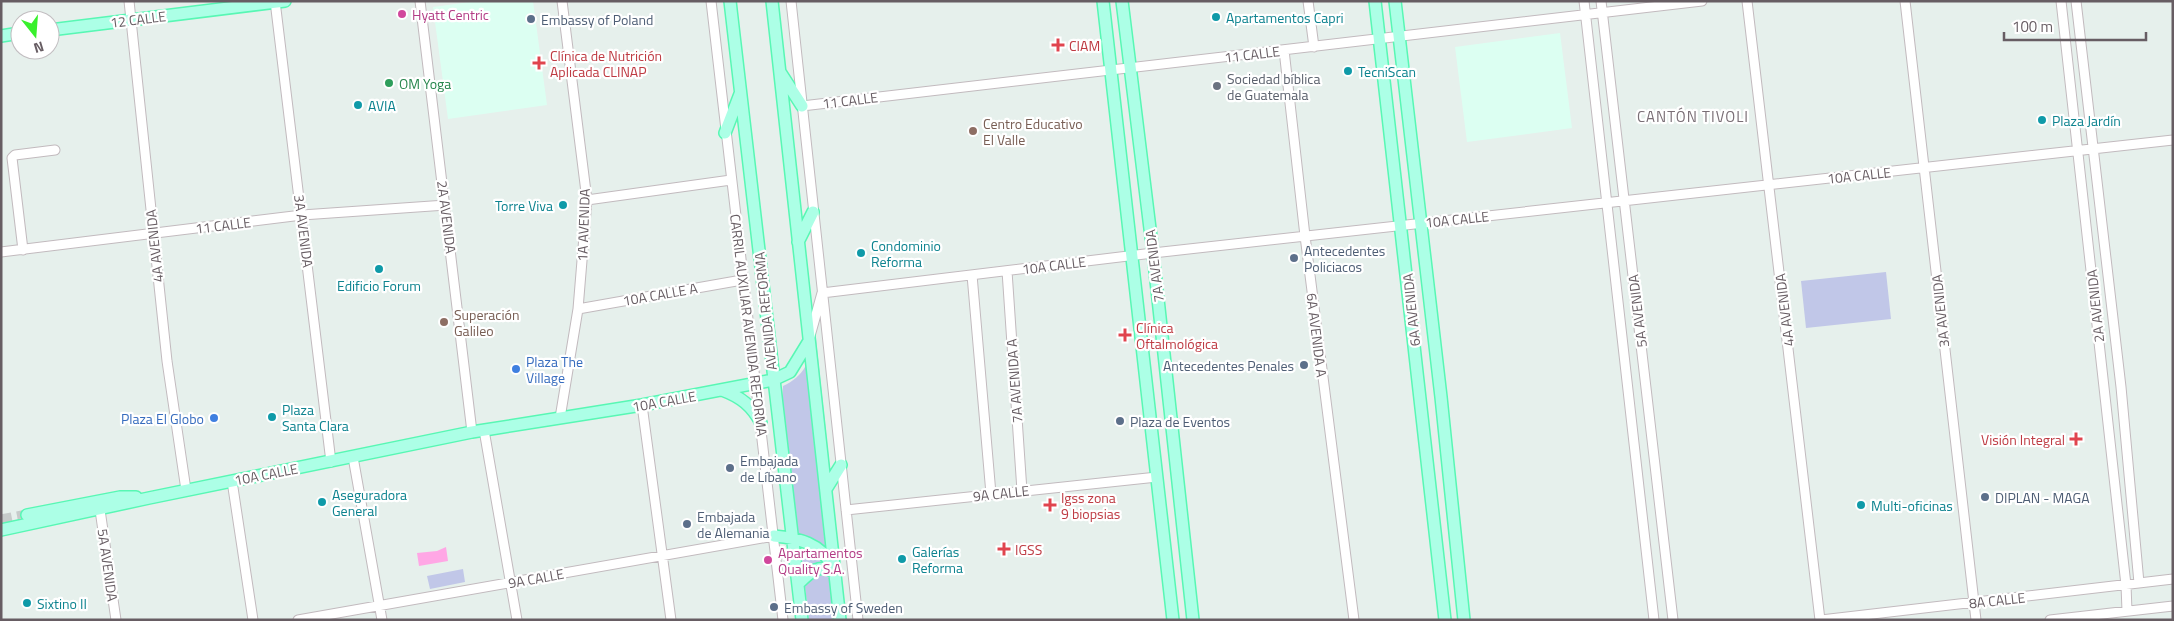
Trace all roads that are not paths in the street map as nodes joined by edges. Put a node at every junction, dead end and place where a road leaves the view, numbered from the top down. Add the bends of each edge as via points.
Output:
1 (129, 1) edge
2 (420, 1) edge
3 (562, 1) edge
4 (711, 1) edge
5 (730, 1) edge
6 (791, 1) edge
7 (1103, 1) edge
8 (1122, 1) edge
9 (1308, 1) edge
10 (1376, 1) edge
11 (1395, 1) edge
12 (1584, 1) edge
13 (1601, 1) edge
14 (1702, 1) edge
15 (1747, 1) edge
16 (1905, 1) edge
17 (2062, 1) edge
18 (2076, 1) edge
19 (278, 2) edge
20 (771, 2) edge
21 (1602, 13) junction
22 (1585, 15) junction
23 (131, 20) junction
24 (60, 29) edge
25 (1399, 37) junction
26 (1380, 39) junction
27 (1314, 47) junction
28 (1284, 50) junction
29 (1130, 68) junction
30 (779, 70) junction
31 (1111, 70) junction
32 (741, 92) junction
33 (802, 106) junction
34 (725, 133) junction
35 (2173, 140) edge
36 (2095, 148) junction
37 (54, 150) dead end
38 (2078, 150) junction
39 (1924, 167) junction
40 (731, 180) junction
41 (1770, 184) junction
42 (587, 200) junction
43 (1624, 201) junction
44 (1607, 203) junction
45 (446, 205) junction
46 (814, 212) junction
47 (302, 215) junction
48 (1421, 223) junction
49 (1402, 225) junction
50 (153, 234) junction
51 (1305, 236) junction
52 (798, 242) junction
53 (23, 250) junction
54 (1, 252) edge
55 (1153, 254) junction
56 (1132, 256) junction
57 (1007, 271) junction
58 (972, 275) junction
59 (742, 280) junction
60 (822, 293) junction
61 (578, 309) junction
62 (809, 341) junction
63 (773, 380) junction
64 (756, 383) junction
65 (722, 390) junction
66 (1647, 400) junction
67 (1629, 402) junction
68 (642, 405) junction
69 (560, 418) junction
70 (762, 423) junction
71 (478, 431) junction
72 (353, 457) junction
73 (331, 462) junction
74 (841, 465) junction
75 (1157, 476) junction
76 (232, 481) junction
77 (826, 489) junction
78 (186, 490) junction
79 (1022, 491) junction
80 (991, 494) junction
81 (149, 498) junction
82 (100, 510) junction
83 (846, 510) junction
84 (27, 515) tunnel mouth
85 (1, 530) edge
86 (774, 536) junction
87 (791, 537) junction
88 (664, 556) junction
89 (835, 573) junction
90 (2173, 579) edge
91 (512, 583) junction
92 (2139, 583) junction
93 (798, 584) junction
94 (2126, 585) junction
95 (1974, 602) junction
96 (379, 606) junction
97 (2173, 606) edge
98 (2127, 611) junction
99 (116, 620) edge
100 (253, 620) edge
101 (298, 620) edge
102 (382, 620) edge
103 (517, 620) edge
104 (671, 620) edge
105 (783, 620) edge
106 (802, 620) edge
107 (840, 620) edge
108 (858, 620) edge
109 (1173, 620) edge
110 (1193, 620) edge
111 (1354, 620) edge
112 (1445, 620) edge
113 (1464, 620) edge
114 (1654, 620) edge
115 (1673, 620) edge
116 (1820, 620) edge
117 (1976, 620) edge
118 (2050, 620) edge

1 - 23 street, 4A AVENIDA
2 - 45 street, 2A AVENIDA
3 - 42 street, 1A AVENIDA
4 - 34 street, CARRIL AUXILIAR AVENIDA REFORMA
5 - 32 main road, AVENIDA REFORMA
6 - 33 street
7 - 31 main road, 7A AVENIDA
8 - 29 main road, 7A AVENIDA
9 - 27 street
10 - 26 main road, 6A AVENIDA
11 - 25 main road, 6A AVENIDA
12 - 22 street, 5A AVENIDA
13 - 21 street, 5A AVENIDA
14 - 21 street, 11 CALLE
15 - 41 street, 4A AVENIDA
16 - 39 street, 3A AVENIDA
17 - 38 street, 2A AVENIDA
18 - 36 street, 2A AVENIDA
19 - 23 main road, 12 CALLE
19 - 47 street, 3A AVENIDA
20 - 30 main road
21 - 22 street, 11 CALLE
21 - 43 street, 5A AVENIDA
22 - 25 street, 11 CALLE
22 - 44 street, 5A AVENIDA
23 - 24 main road, 12 CALLE
23 - 50 street, 4A AVENIDA
25 - 26 street, 11 CALLE
25 - 48 main road, 6A AVENIDA
26 - 27 street, 11 CALLE
26 - 49 main road, 6A AVENIDA
27 - 28 street, 11 CALLE
28 - 29 street, 11 CALLE
28 - 51 street, 6A AVENIDA A
29 - 31 street, 11 CALLE
29 - 55 main road, 7A AVENIDA
30 - 33 main road
30 - 52 main road
31 - 33 street, 11 CALLE
31 - 56 main road, 7A AVENIDA
32 - 34 main road
32 - 63 main road, AVENIDA REFORMA
33 - 46 street
34 - 40 street, CARRIL AUXILIAR AVENIDA REFORMA
35 - 36 street, 10A CALLE
36 - 38 street, 10A CALLE
36 - 92 street, 2A AVENIDA
37 - 53 street via 12,158
38 - 39 street, 10A CALLE
38 - 94 street, 2A AVENIDA
39 - 41 street, 10A CALLE
39 - 95 street, 3A AVENIDA
40 - 42 street
40 - 59 street, CARRIL AUXILIAR AVENIDA REFORMA
41 - 43 street, 10A CALLE
41 - 116 street, 4A AVENIDA
42 - 61 street, 1A AVENIDA
43 - 44 street, 10A CALLE
43 - 66 street, 5A AVENIDA
44 - 48 street, 10A CALLE
44 - 67 street, 5A AVENIDA
45 - 47 street, 11 CALLE
45 - 71 street, 2A AVENIDA
46 - 52 main road
46 - 60 street
47 - 50 street, 11 CALLE
47 - 73 street, 3A AVENIDA
48 - 49 street, 10A CALLE
48 - 113 main road, 6A AVENIDA
49 - 51 street, 10A CALLE
49 - 112 main road, 6A AVENIDA
50 - 53 street, 11 CALLE
50 - 78 street, 4A AVENIDA
51 - 55 street, 10A CALLE
51 - 111 street, 6A AVENIDA A
52 - 62 main road
53 - 54 street, 11 CALLE
55 - 56 street, 10A CALLE
55 - 110 main road, 7A AVENIDA
56 - 57 street, 10A CALLE
56 - 75 main road, 7A AVENIDA
57 - 58 street, 10A CALLE
57 - 79 street, 7A AVENIDA A
58 - 60 street, 10A CALLE
58 - 80 street
59 - 61 street, 10A CALLE A
59 - 64 street, CARRIL AUXILIAR AVENIDA REFORMA
60 - 62 street, 10A CALLE
60 - 74 street
61 - 69 street, 1A AVENIDA
62 - 63 main road, 10A CALLE via 790,372
62 - 77 main road
63 - 64 main road, 10A CALLE
63 - 87 main road, AVENIDA REFORMA
64 - 65 main road, 10A CALLE
64 - 70 street, CARRIL AUXILIAR AVENIDA REFORMA
65 - 68 main road, 10A CALLE
65 - 70 main road via 746,402
66 - 67 street
66 - 115 street, 5A AVENIDA
67 - 114 street, 5A AVENIDA
68 - 69 main road, 10A CALLE
68 - 88 street
69 - 71 main road, 10A CALLE
70 - 86 street, CARRIL AUXILIAR AVENIDA REFORMA
71 - 72 main road, 10A CALLE
71 - 91 street, 2A AVENIDA
72 - 73 main road, 10A CALLE
72 - 96 street
73 - 76 main road, 10A CALLE
74 - 77 main road
74 - 83 street
75 - 79 street, 9A CALLE
75 - 109 main road, 7A AVENIDA
76 - 78 main road, 10A CALLE
76 - 100 street
77 - 89 main road
78 - 81 main road, 10A CALLE
79 - 80 street, 9A CALLE
80 - 83 street, 9A CALLE
81 - 82 main road, 10A CALLE
81 - 84 main road via 120,497
82 - 85 main road, 10A CALLE
82 - 99 street, 5A AVENIDA
83 - 108 street
86 - 87 main road
86 - 88 street, 9A CALLE
86 - 105 street, CARRIL AUXILIAR AVENIDA REFORMA
87 - 89 main road via 820,550
87 - 93 main road, AVENIDA REFORMA
88 - 91 street, 9A CALLE
88 - 104 street
89 - 93 main road via 824,568 815,569
89 - 107 main road
90 - 92 street, 8A CALLE
91 - 96 street, 9A CALLE
91 - 103 street, 2A AVENIDA
92 - 94 street, 8A CALLE
93 - 106 main road, AVENIDA REFORMA
94 - 95 street, 8A CALLE
94 - 98 street, 2A AVENIDA
95 - 116 street, 8A CALLE
95 - 117 street, 3A AVENIDA
96 - 101 street, 9A CALLE
96 - 102 street
97 - 98 street
98 - 118 street

